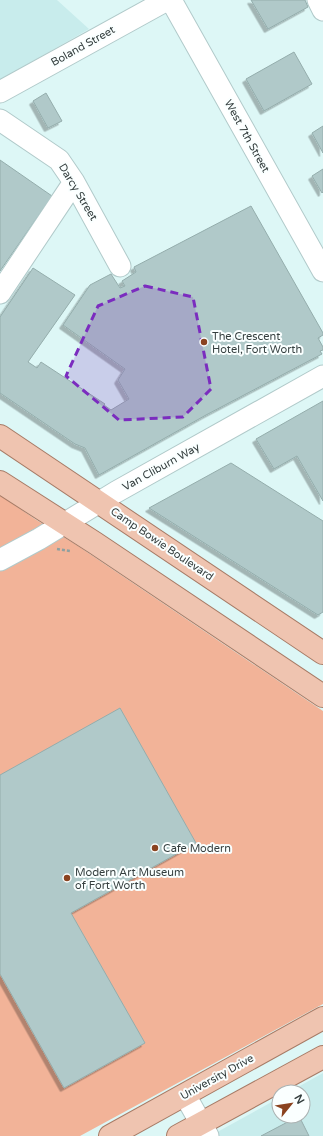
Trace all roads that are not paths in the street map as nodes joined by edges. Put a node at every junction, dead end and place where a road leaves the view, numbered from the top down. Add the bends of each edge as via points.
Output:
1 (166, 0) edge
2 (171, 0) edge
3 (318, 0) edge
4 (323, 10) edge
5 (0, 92) edge
6 (0, 120) edge
7 (74, 182) junction
8 (120, 266) dead end
9 (323, 271) edge
10 (0, 293) edge
11 (323, 376) edge
12 (0, 436) edge
13 (0, 482) edge
14 (99, 502) junction
15 (64, 524) junction
16 (0, 560) edge
17 (323, 653) edge
18 (323, 696) edge
19 (323, 1018) edge
20 (323, 1057) edge
21 (185, 1095) junction
22 (204, 1130) edge
23 (110, 1136) edge
24 (178, 1136) edge

1 - 5 street, Boland Street
2 - 9 street, West 7th Street
3 - 4 street
6 - 7 street, Darcy Street via 59,160
7 - 8 street, Darcy Street
7 - 10 street
11 - 14 street, Van Cliburn Way
12 - 14 main road, Camp Bowie Boulevard
13 - 15 main road
14 - 15 street, Van Cliburn Way
14 - 17 main road, Camp Bowie Boulevard
15 - 16 street, Van Cliburn Way
15 - 18 main road
19 - 21 main road, University Drive
20 - 22 main road
21 - 22 street
21 - 23 main road, University Drive
22 - 24 main road

